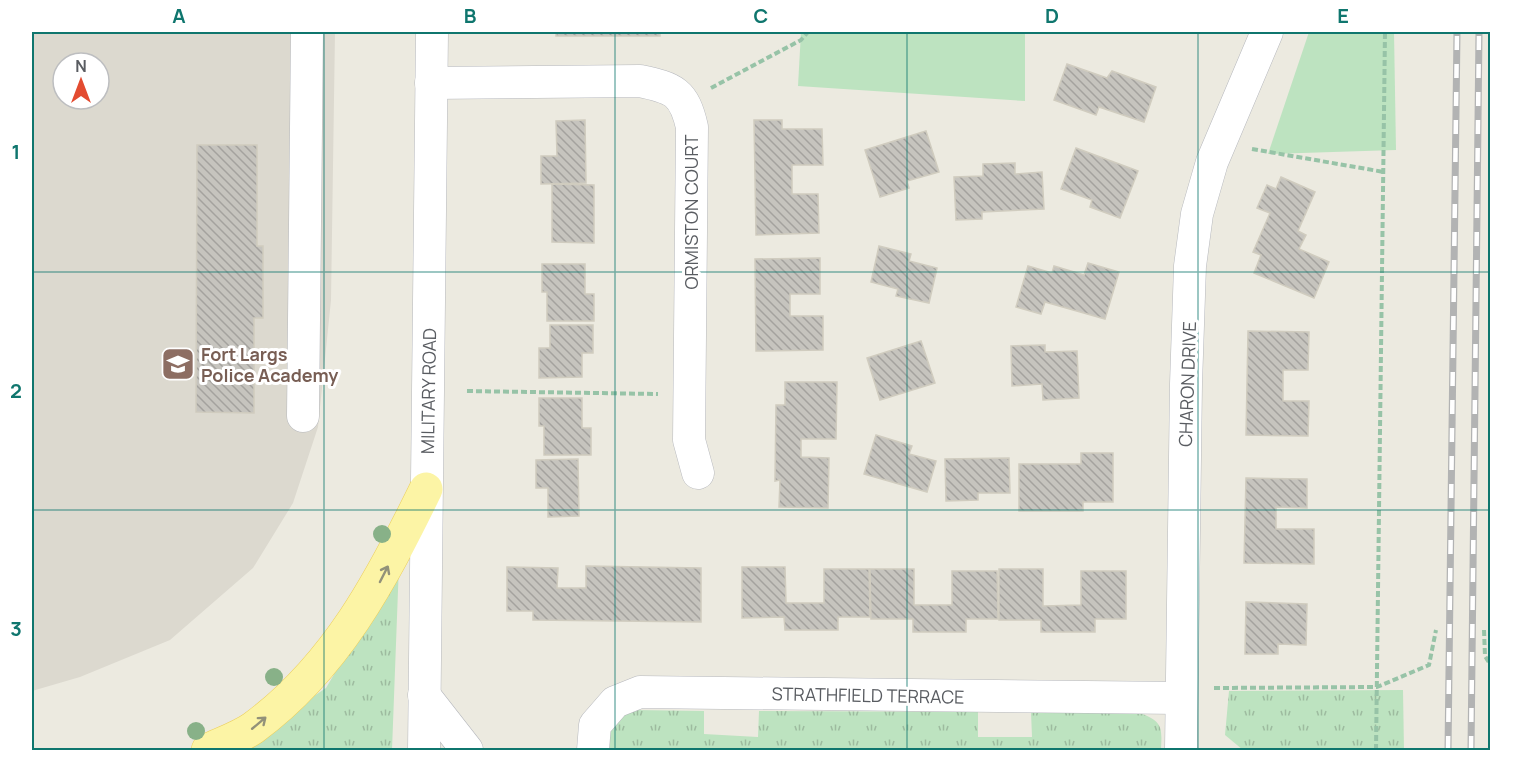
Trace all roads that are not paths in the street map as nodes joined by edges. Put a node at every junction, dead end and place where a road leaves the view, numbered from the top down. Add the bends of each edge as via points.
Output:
1 (307, 32) edge
2 (432, 32) edge
3 (1267, 32) edge
4 (431, 83) junction
5 (303, 416) dead end
6 (698, 473) dead end
7 (426, 489) junction
8 (1194, 693) junction
9 (424, 695) junction
10 (208, 750) edge
11 (424, 750) edge
12 (467, 750) edge
13 (593, 750) edge
14 (1181, 750) edge

1 - 5 street
2 - 4 street, MILITARY ROAD
3 - 8 street, CHARON DRIVE via 1220,143 1197,214 1190,266
4 - 6 street, ORMISTON COURT via 640,81 673,90 682,98 692,127 689,440
4 - 7 street, MILITARY ROAD
7 - 9 street, MILITARY ROAD
10 -> 7 main road via 252,729 293,695 334,650 378,585
8 - 13 street, STRATHFIELD TERRACE via 640,692 615,702 595,724
8 - 14 street, CHARON DRIVE
9 - 11 street, MILITARY ROAD
9 - 12 street

